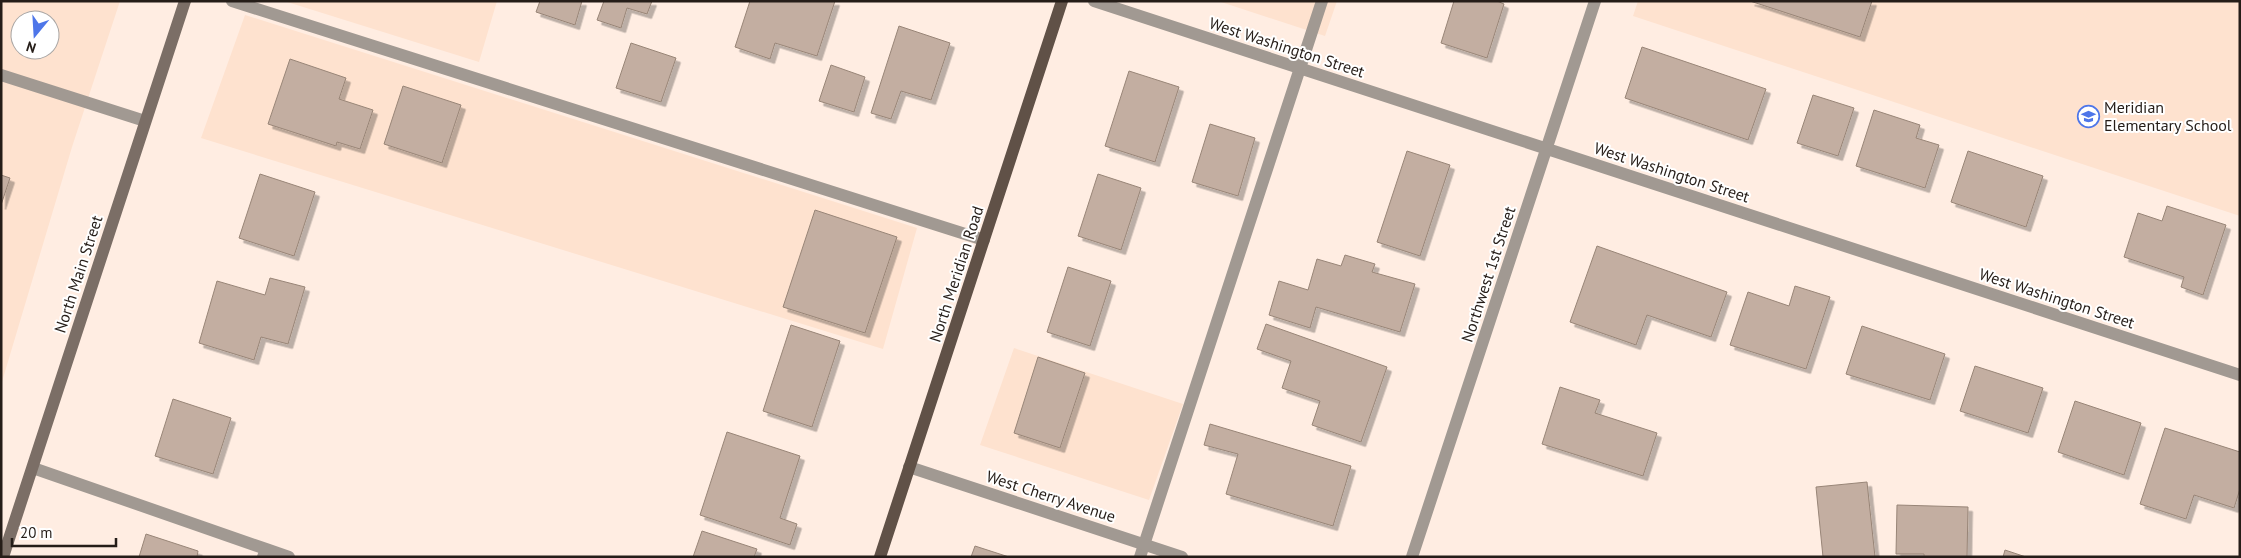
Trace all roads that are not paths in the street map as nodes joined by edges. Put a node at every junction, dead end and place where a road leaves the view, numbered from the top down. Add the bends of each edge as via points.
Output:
1 (185, 1) edge
2 (232, 1) edge
3 (1062, 1) edge
4 (1094, 1) edge
5 (1322, 1) edge
6 (1595, 1) edge
7 (1300, 68) junction
8 (1, 75) edge
9 (145, 121) junction
10 (1547, 148) junction
11 (984, 240) junction
12 (2240, 375) edge
13 (909, 467) junction
14 (33, 468) junction
15 (1142, 551) edge
16 (264, 553) edge
17 (3, 557) edge
18 (289, 557) edge
19 (880, 557) edge
20 (1182, 557) edge
21 (1412, 557) edge

1 - 9 street, North Main Street
2 - 11 street
3 - 11 main road, North Meridian Road
4 - 7 street, West Washington Street
5 - 7 street
6 - 10 street, Northwest 1st Street
7 - 10 street, West Washington Street
7 - 15 street
8 - 9 street
9 - 14 street, North Main Street
10 - 12 street, West Washington Street
10 - 21 street, Northwest 1st Street
11 - 13 main road, North Meridian Road
13 - 15 street, West Cherry Avenue
13 - 19 main road, North Meridian Road
14 - 16 street
14 - 17 street, North Main Street
15 - 20 street, West Cherry Avenue
16 - 18 street

